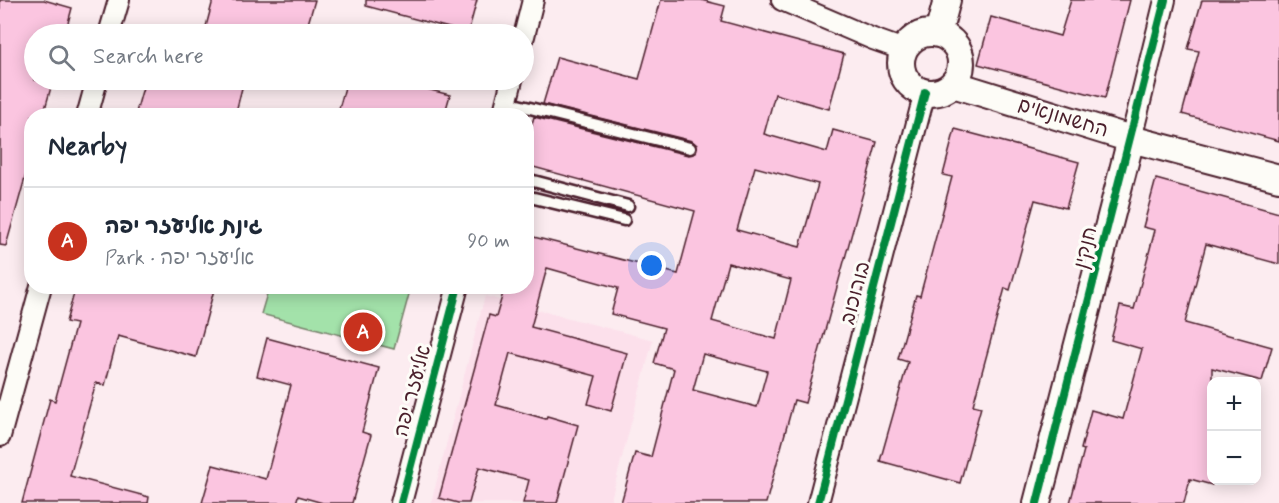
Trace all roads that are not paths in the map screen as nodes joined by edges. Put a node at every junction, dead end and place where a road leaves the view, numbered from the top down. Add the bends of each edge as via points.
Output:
1 (118, 0) edge
2 (533, 0) edge
3 (782, 0) edge
4 (947, 0) edge
5 (1165, 0) edge
6 (112, 24) edge
7 (527, 24) edge
8 (938, 33) junction
9 (904, 50) junction
10 (953, 84) junction
11 (94, 90) edge
12 (509, 90) edge
13 (925, 92) junction
14 (89, 108) edge
15 (504, 108) edge
16 (534, 115) edge
17 (1131, 139) junction
18 (690, 148) dead end
19 (1279, 178) edge
20 (534, 181) edge
21 (534, 198) edge
22 (628, 206) dead end
23 (624, 220) dead end
24 (39, 294) edge
25 (456, 294) edge
26 (0, 436) edge
27 (401, 503) edge
28 (818, 503) edge
29 (1037, 503) edge

1 - 6 street
2 - 7 street
3 - 9 street
4 - 8 street
5 - 17 street, חנקין
8 - 9 street via 918,36
8 - 10 street via 956,45 960,54 962,64
9 - 13 street via 903,71 915,88
10 - 13 street via 935,93
10 - 17 street, החשמונאים
11 - 14 street
12 - 15 street
13 - 28 street, בורוכוב
16 - 18 lane
17 - 19 street, החשמונאים
17 - 29 street, חנקין
20 - 22 lane
21 - 23 lane
24 - 26 street
25 - 27 street, אליעזר יפה

